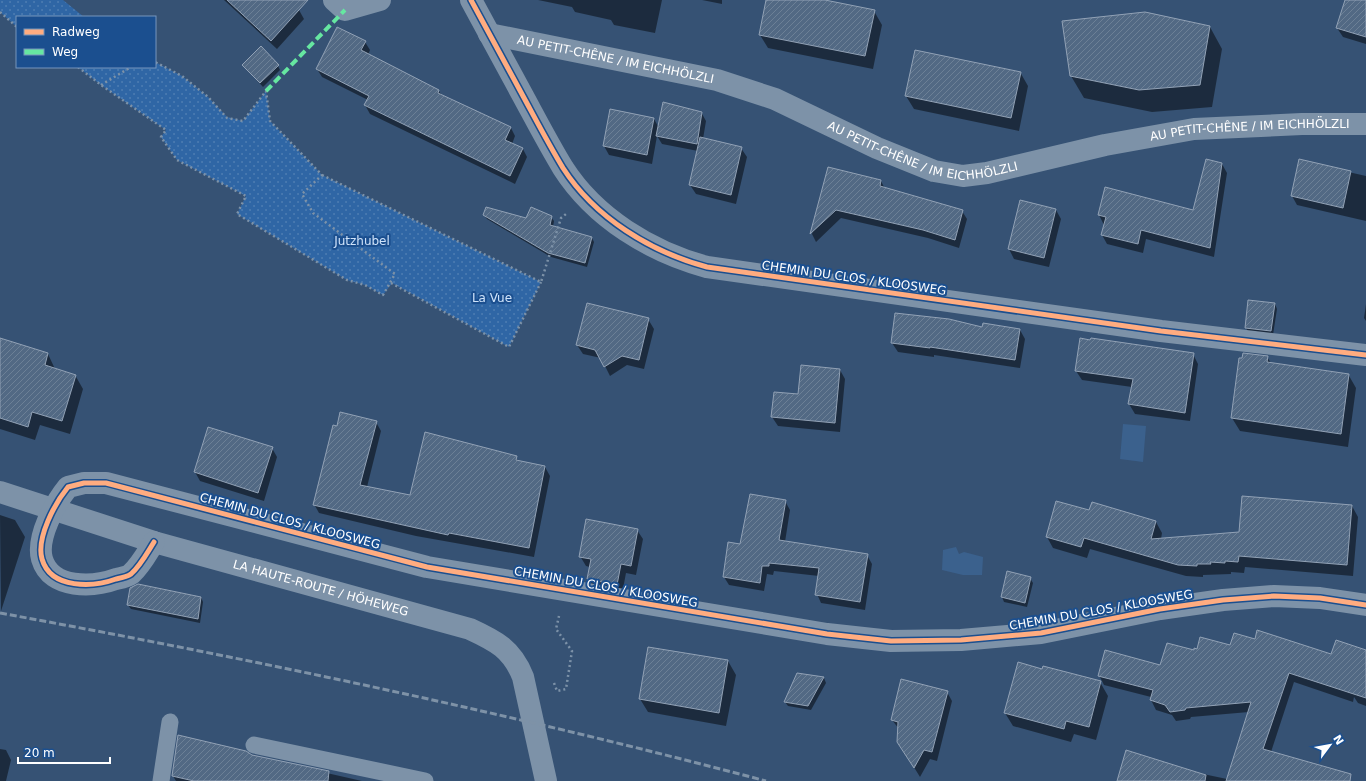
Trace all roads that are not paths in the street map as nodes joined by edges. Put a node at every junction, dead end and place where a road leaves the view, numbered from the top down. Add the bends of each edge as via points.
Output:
1 (334, 0) edge
2 (380, 0) edge
3 (471, 0) edge
4 (489, 34) junction
5 (1366, 124) edge
6 (1366, 355) edge
7 (0, 492) edge
8 (54, 510) junction
9 (154, 542) junction
10 (1366, 605) edge
11 (170, 722) dead end
12 (254, 745) dead end
13 (161, 781) edge
14 (425, 781) edge
15 (546, 781) edge

1 - 2 street via 345,10
3 - 4 street, CHEMIN DU CLOS / KLOOSWEG
4 - 5 street, AU PETIT-CHÊNE / IM EICHHÖLZLI via 717,80 775,99 877,148 934,170 963,176 987,173 1105,145 1194,129
4 - 6 street, CHEMIN DU CLOS / KLOOSWEG via 564,169 588,198 617,224 683,260 707,267 1161,331
7 - 8 street, LA HAUTE-ROUTE / HÖHEWEG
8 - 9 street, LA HAUTE-ROUTE / HÖHEWEG
8 - 9 street, CHEMIN DU CLOS / KLOOSWEG via 41,544 42,560 52,574 74,584 104,584 130,575 142,562
8 - 10 street, CHEMIN DU CLOS / KLOOSWEG via 68,487 84,483 106,483 427,567 827,634 891,641 961,640 1042,633 1160,609 1274,596 1320,598
9 - 15 street, LA HAUTE-ROUTE / HÖHEWEG via 470,629 491,639 510,652 521,672
11 - 13 lane
12 - 14 lane

